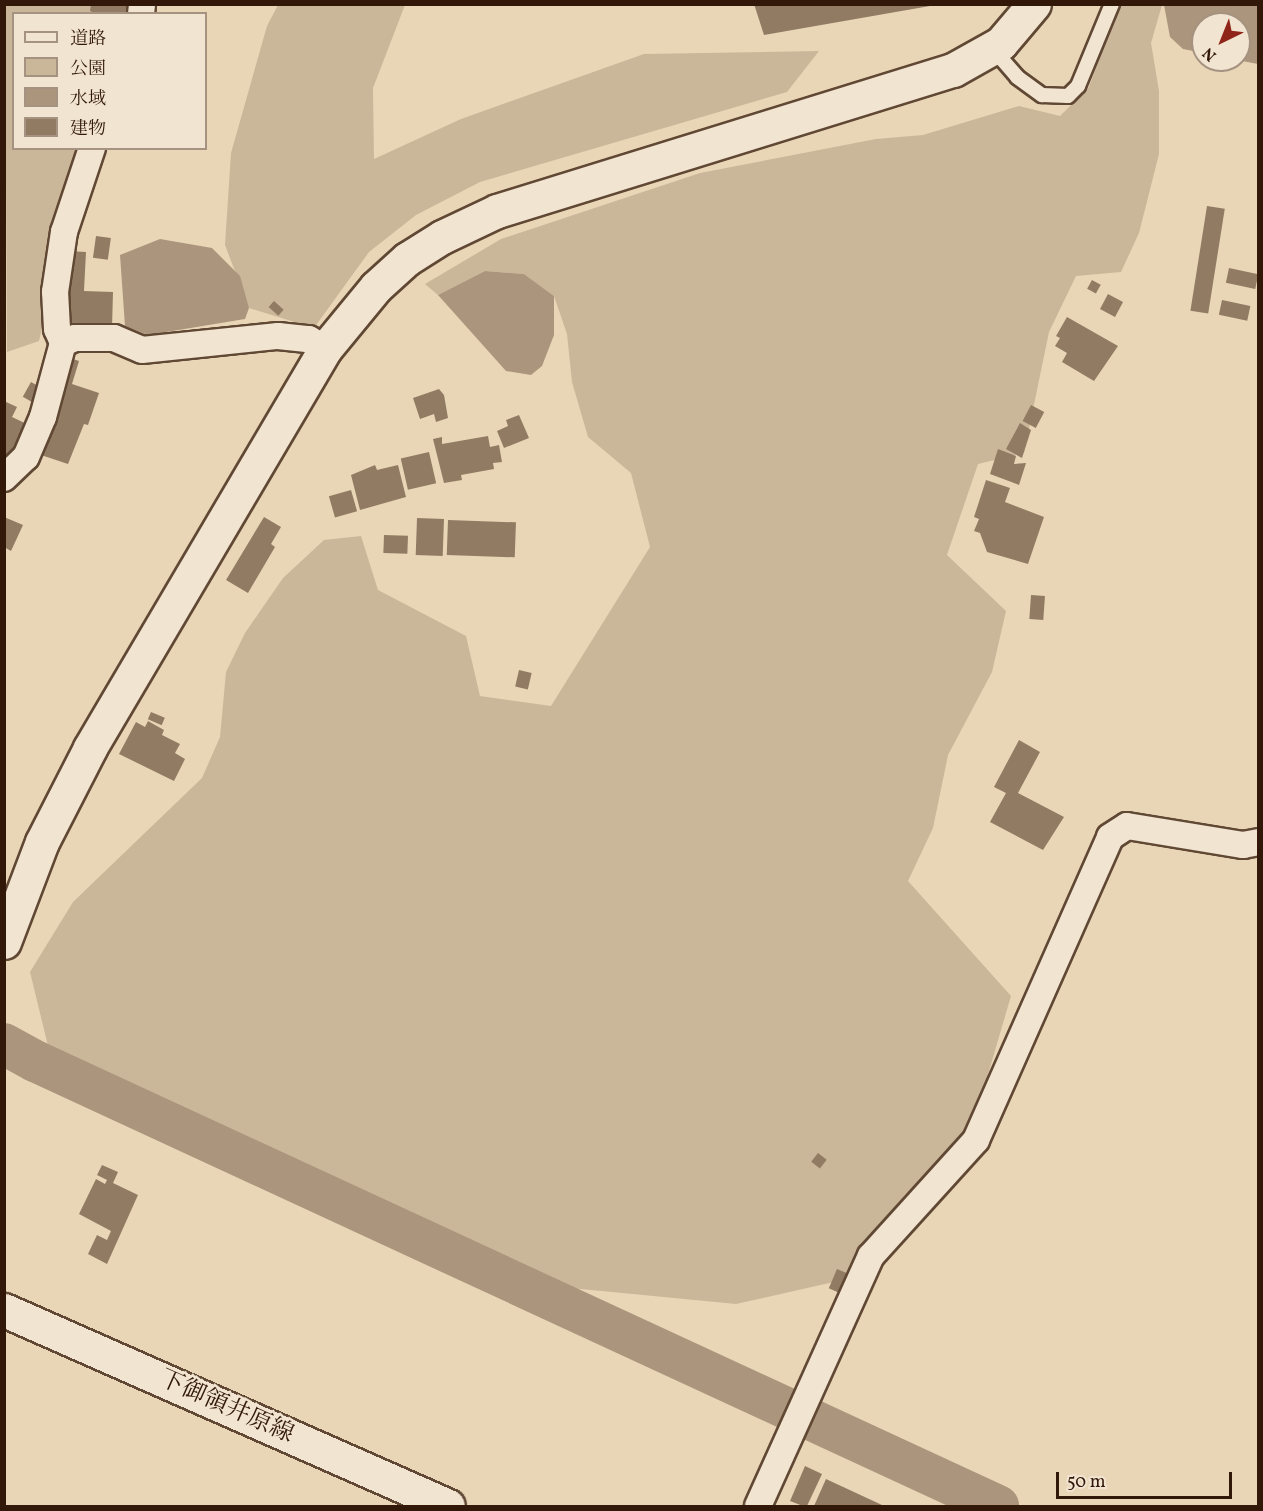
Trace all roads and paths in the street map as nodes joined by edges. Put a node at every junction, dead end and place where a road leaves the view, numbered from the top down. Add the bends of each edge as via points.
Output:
1 (1034, 4) edge
2 (1112, 4) edge
3 (993, 49) junction
4 (91, 150) edge
5 (63, 343) junction
6 (325, 349) junction
7 (4, 478) edge
8 (1258, 842) edge
9 (4, 942) edge
10 (4, 1310) edge
11 (448, 1506) edge
12 (758, 1506) edge

1 - 3 street
2 - 3 lane via 1078,86 1068,96 1042,95 1017,77
3 - 6 street via 953,70 496,211 442,237 407,260 352,313
4 - 5 street via 64,232 55,292 57,329
5 - 6 street via 88,336 114,338 142,350 278,336 309,339
5 - 7 street via 43,417 27,457
6 - 9 street via 90,748 42,842
8 - 12 street via 1243,845 1127,826 1110,837 976,1140 871,1256
10 - 11 street, 下御領井原線

